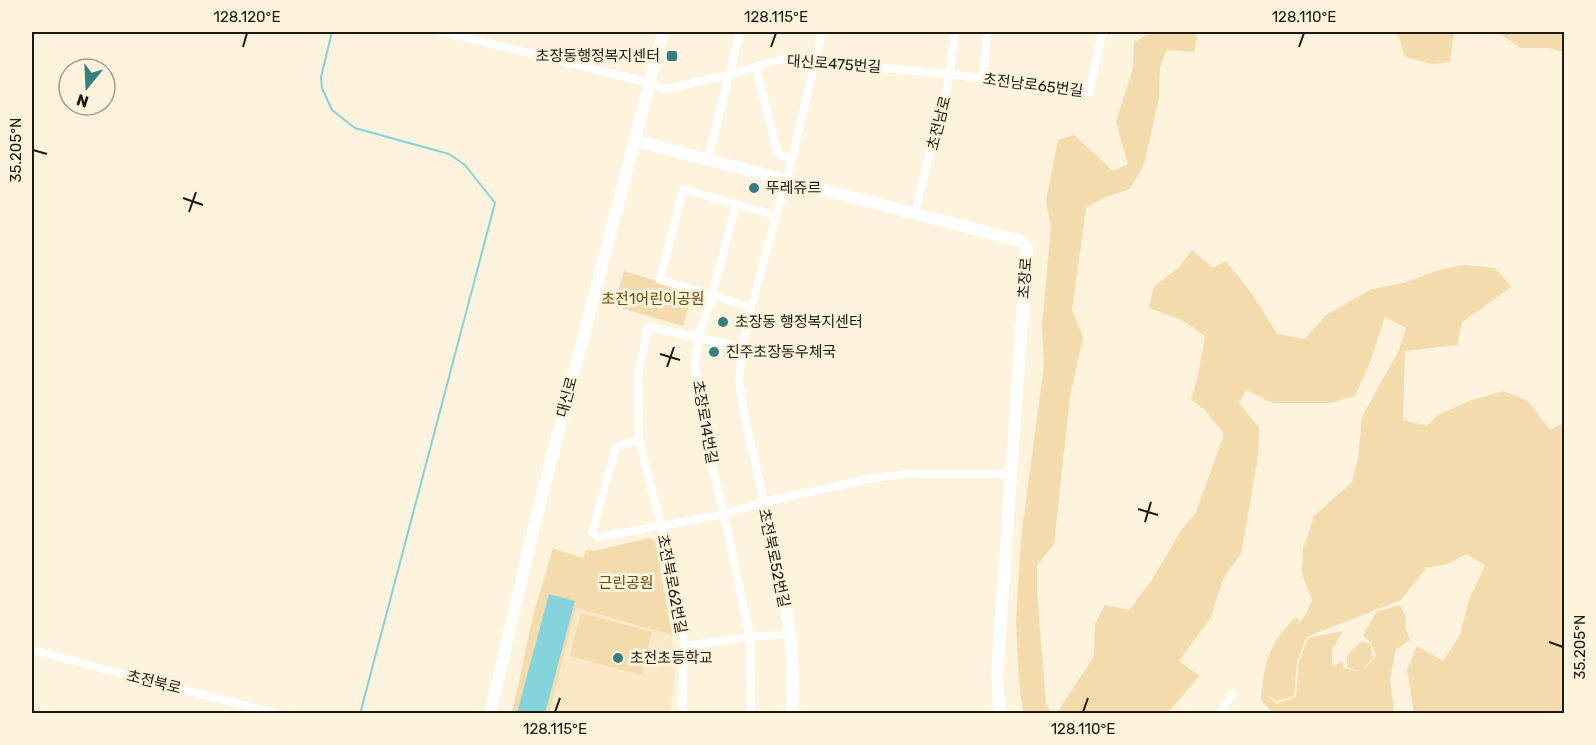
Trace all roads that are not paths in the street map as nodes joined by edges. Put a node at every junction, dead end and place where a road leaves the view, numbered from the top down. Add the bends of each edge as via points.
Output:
1 (442, 32) edge
2 (663, 32) edge
3 (740, 32) edge
4 (822, 32) edge
5 (955, 32) edge
6 (987, 32) edge
7 (1102, 32) edge
8 (816, 61) junction
9 (756, 67) junction
10 (950, 74) junction
11 (729, 75) junction
12 (983, 80) junction
13 (650, 83) junction
14 (636, 141) junction
15 (708, 159) junction
16 (792, 159) junction
17 (787, 179) junction
18 (736, 204) junction
19 (915, 212) junction
20 (776, 216) junction
21 (712, 296) junction
22 (751, 307) junction
23 (698, 338) junction
24 (742, 348) junction
25 (639, 440) junction
26 (1012, 474) junction
27 (764, 502) junction
28 (724, 514) junction
29 (660, 526) junction
30 (790, 634) junction
31 (750, 637) junction
32 (684, 646) junction
33 (32, 650) edge
34 (1233, 693) dead end
35 (277, 714) edge
36 (490, 714) edge
37 (682, 714) edge
38 (751, 714) edge
39 (792, 714) edge
40 (1000, 714) edge
41 (1220, 714) edge

1 - 13 street
2 - 13 street, 대신로
3 - 11 street
4 - 8 street
5 - 10 street, 초전남로
6 - 12 street
7 - 12 street, 초전남로65번길 via 1089,93
8 - 9 street, 대신로475번길 via 781,59
8 - 10 street, 대신로475번길
8 - 16 street
9 - 11 street, 대신로475번길
9 - 16 street via 777,151
10 - 12 street, 초전남로65번길
10 - 19 street, 초전남로
11 - 13 street, 대신로475번길 via 666,89
11 - 15 street
13 - 14 street, 대신로
14 - 15 street, 초장로
14 - 36 street, 대신로 via 536,518
15 - 17 street, 초장로
16 - 17 street
17 - 19 street, 초장로
17 - 20 street
18 - 20 street
18 - 21 street
18 - 21 street via 683,189 660,280
19 - 26 street, 초장로 via 1021,241 1027,249
20 - 22 street
21 - 22 street
21 - 23 street, 초장로14번길
22 - 24 street
23 - 24 street
23 - 25 street, 초전북로62번길 via 648,327 638,374
23 - 28 street, 초장로14번길 via 695,364 702,422
24 - 27 street via 739,382
25 - 29 street, 초전북로62번길
25 - 29 street, 초전북로62번길 via 616,447 592,533 598,537
26 - 27 street via 906,474
26 - 40 street, 초장로 via 997,675
27 - 28 street, 초전북로52번길
27 - 30 street, 초전북로52번길
28 - 29 street, 초전북로52번길
28 - 31 street
29 - 32 street, 초전북로62번길 via 681,613
30 - 31 street
30 - 39 street, 초전북로52번길
31 - 32 street
31 - 38 street
32 - 37 street, 초전북로62번길
33 - 35 street, 초전북로
34 - 41 street

